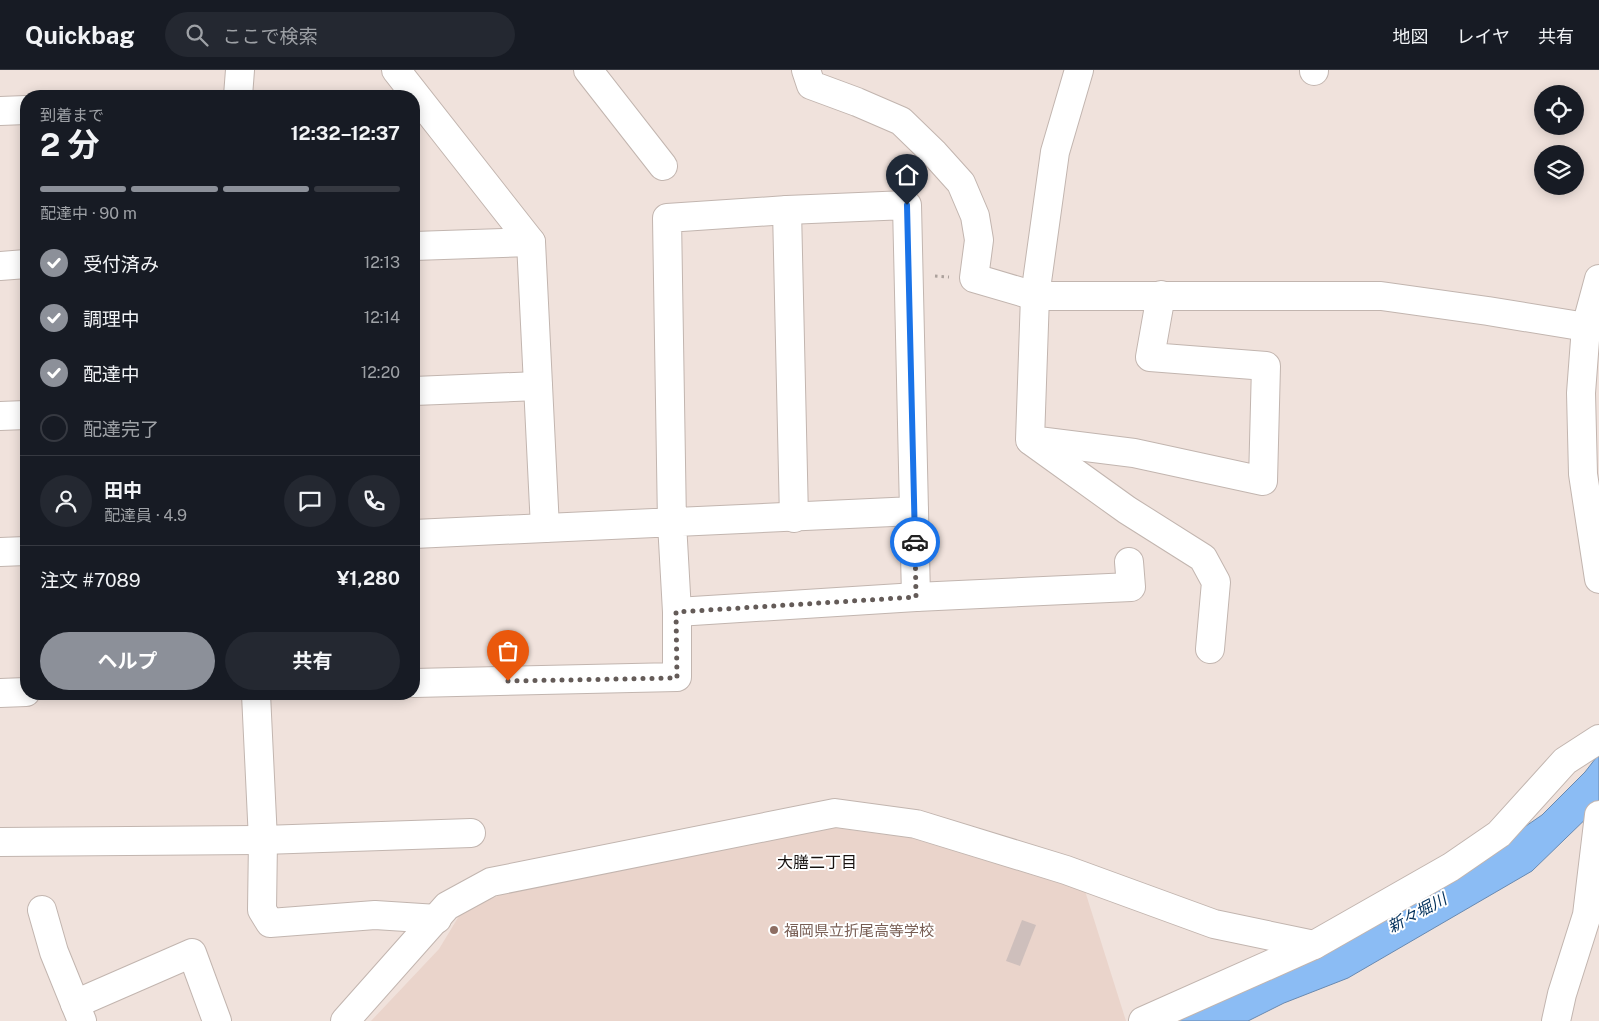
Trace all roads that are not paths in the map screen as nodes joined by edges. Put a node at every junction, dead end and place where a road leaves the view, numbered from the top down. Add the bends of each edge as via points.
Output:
1 (240, 70) edge
2 (396, 70) edge
3 (588, 70) edge
4 (806, 70) edge
5 (1079, 70) edge
6 (238, 90) edge
7 (412, 90) edge
8 (420, 100) edge
9 (20, 110) edge
10 (0, 111) edge
11 (662, 166) dead end
12 (786, 210) junction
13 (532, 242) junction
14 (420, 246) edge
15 (20, 264) edge
16 (0, 266) edge
17 (1599, 279) edge
18 (1161, 295) junction
19 (1035, 296) junction
20 (1586, 327) junction
21 (538, 386) junction
22 (420, 391) edge
23 (20, 415) edge
24 (0, 416) edge
25 (1030, 440) junction
26 (914, 511) junction
27 (794, 518) junction
28 (672, 522) junction
29 (545, 528) junction
30 (420, 534) edge
31 (20, 551) edge
32 (0, 552) edge
33 (1130, 562) dead end
34 (1599, 579) edge
35 (916, 597) junction
36 (676, 612) junction
37 (1210, 649) dead end
38 (420, 683) edge
39 (20, 692) edge
40 (0, 693) edge
41 (256, 700) edge
42 (1599, 738) edge
43 (1598, 825) edge
44 (471, 833) dead end
45 (263, 840) junction
46 (0, 842) edge
47 (42, 910) dead end
48 (437, 919) junction
49 (1314, 945) junction
50 (79, 1013) edge
51 (217, 1021) edge
52 (345, 1021) edge
53 (1143, 1021) edge
54 (1556, 1021) edge

1 - 6 street
2 - 7 street
3 - 11 street
4 - 19 street via 811,84 901,121 934,153 961,184 975,216 979,240 974,278
5 - 19 street via 1055,152
8 - 13 street
9 - 10 street
12 - 26 street via 907,205
12 - 27 street
12 - 28 street via 667,218
13 - 14 street
13 - 21 street
15 - 16 street
17 - 20 street
18 - 19 street
18 - 20 street via 1381,296
18 - 25 street via 1150,357 1266,366 1263,481 1134,453
19 - 25 street
20 - 34 street via 1581,393 1583,474
21 - 22 street
21 - 29 street
23 - 24 street
25 - 37 street via 1127,510 1203,558 1216,582
26 - 27 street
26 - 35 street
27 - 28 street
28 - 29 street
28 - 36 street
29 - 30 street
31 - 32 street
33 - 35 street via 1131,587
35 - 36 street
36 - 38 street via 677,678
39 - 40 street
41 - 45 street
42 - 49 street via 1566,761 1499,834 1451,867
43 - 54 street via 1587,915
44 - 45 street
45 - 46 street
45 - 48 street via 262,910 270,923 376,915
47 - 50 street via 54,952
48 - 49 street via 447,906 491,882 835,813 916,824 1066,870 1214,924
48 - 52 street
49 - 53 street
50 - 51 street via 192,953

